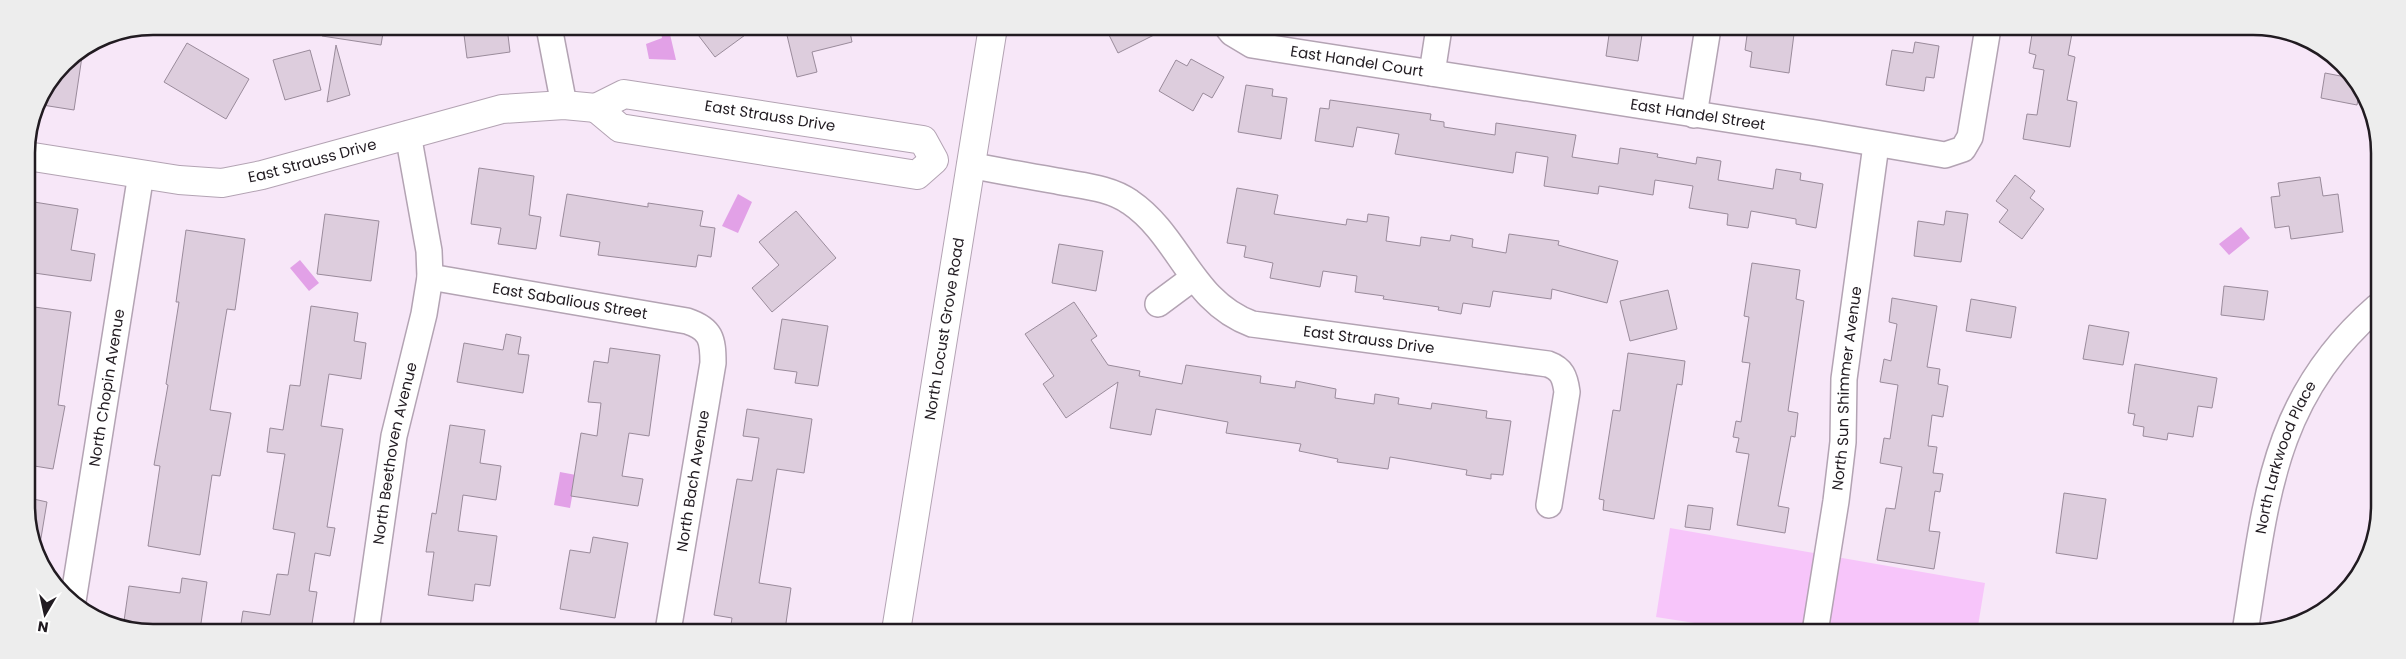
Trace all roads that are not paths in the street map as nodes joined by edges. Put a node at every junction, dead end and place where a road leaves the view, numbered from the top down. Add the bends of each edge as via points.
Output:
1 (551, 35) edge
2 (992, 35) edge
3 (1235, 35) edge
4 (1438, 35) edge
5 (1707, 35) edge
6 (1987, 35) edge
7 (1432, 73) junction
8 (564, 105) junction
9 (596, 108) junction
10 (1694, 114) junction
11 (408, 134) junction
12 (1876, 145) junction
13 (35, 157) edge
14 (934, 160) junction
15 (970, 166) junction
16 (141, 174) junction
17 (430, 277) junction
18 (1194, 278) junction
19 (1158, 304) dead end
20 (2371, 313) edge
21 (707, 332) joint
22 (1549, 505) dead end
23 (74, 593) edge
24 (367, 624) edge
25 (669, 624) edge
26 (897, 624) edge
27 (1816, 624) edge
28 (2246, 624) edge

1 - 8 street
2 - 15 street, North Locust Grove Road
3 - 7 street, East Handel Court via 1252,45
4 - 7 street
5 - 10 street
6 - 12 street, East Handel Street via 1975,118 1963,149 1945,155
7 - 10 street, East Handel Street
8 - 9 street, East Strauss Drive
8 - 11 street, East Strauss Drive via 502,109
9 - 14 street via 620,128 917,175
9 - 14 street, East Strauss Drive via 624,94 923,140
10 - 12 street, East Handel Street
11 - 16 street, East Strauss Drive via 262,175 222,182
11 - 17 street, North Beethoven Avenue via 429,250
12 - 27 street, North Sun Shimmer Avenue via 1844,379 1836,501
13 - 16 street, East Strauss Drive
14 - 15 street, East Strauss Drive
15 - 18 street, East Strauss Drive via 1092,186 1129,201 1157,226
15 - 26 street, North Locust Grove Road
16 - 23 street, North Chopin Avenue
17 - 21 street, East Sabalious Street via 687,321 698,324
17 - 24 street, North Beethoven Avenue via 394,436
18 - 19 street
18 - 22 street, East Strauss Drive via 1210,298 1230,314 1252,324 1559,368 1565,378 1567,392
20 - 28 street, North Larkwood Place via 2318,371 2286,431 2274,467
21 - 25 street, North Bach Avenue via 713,344 713,363

